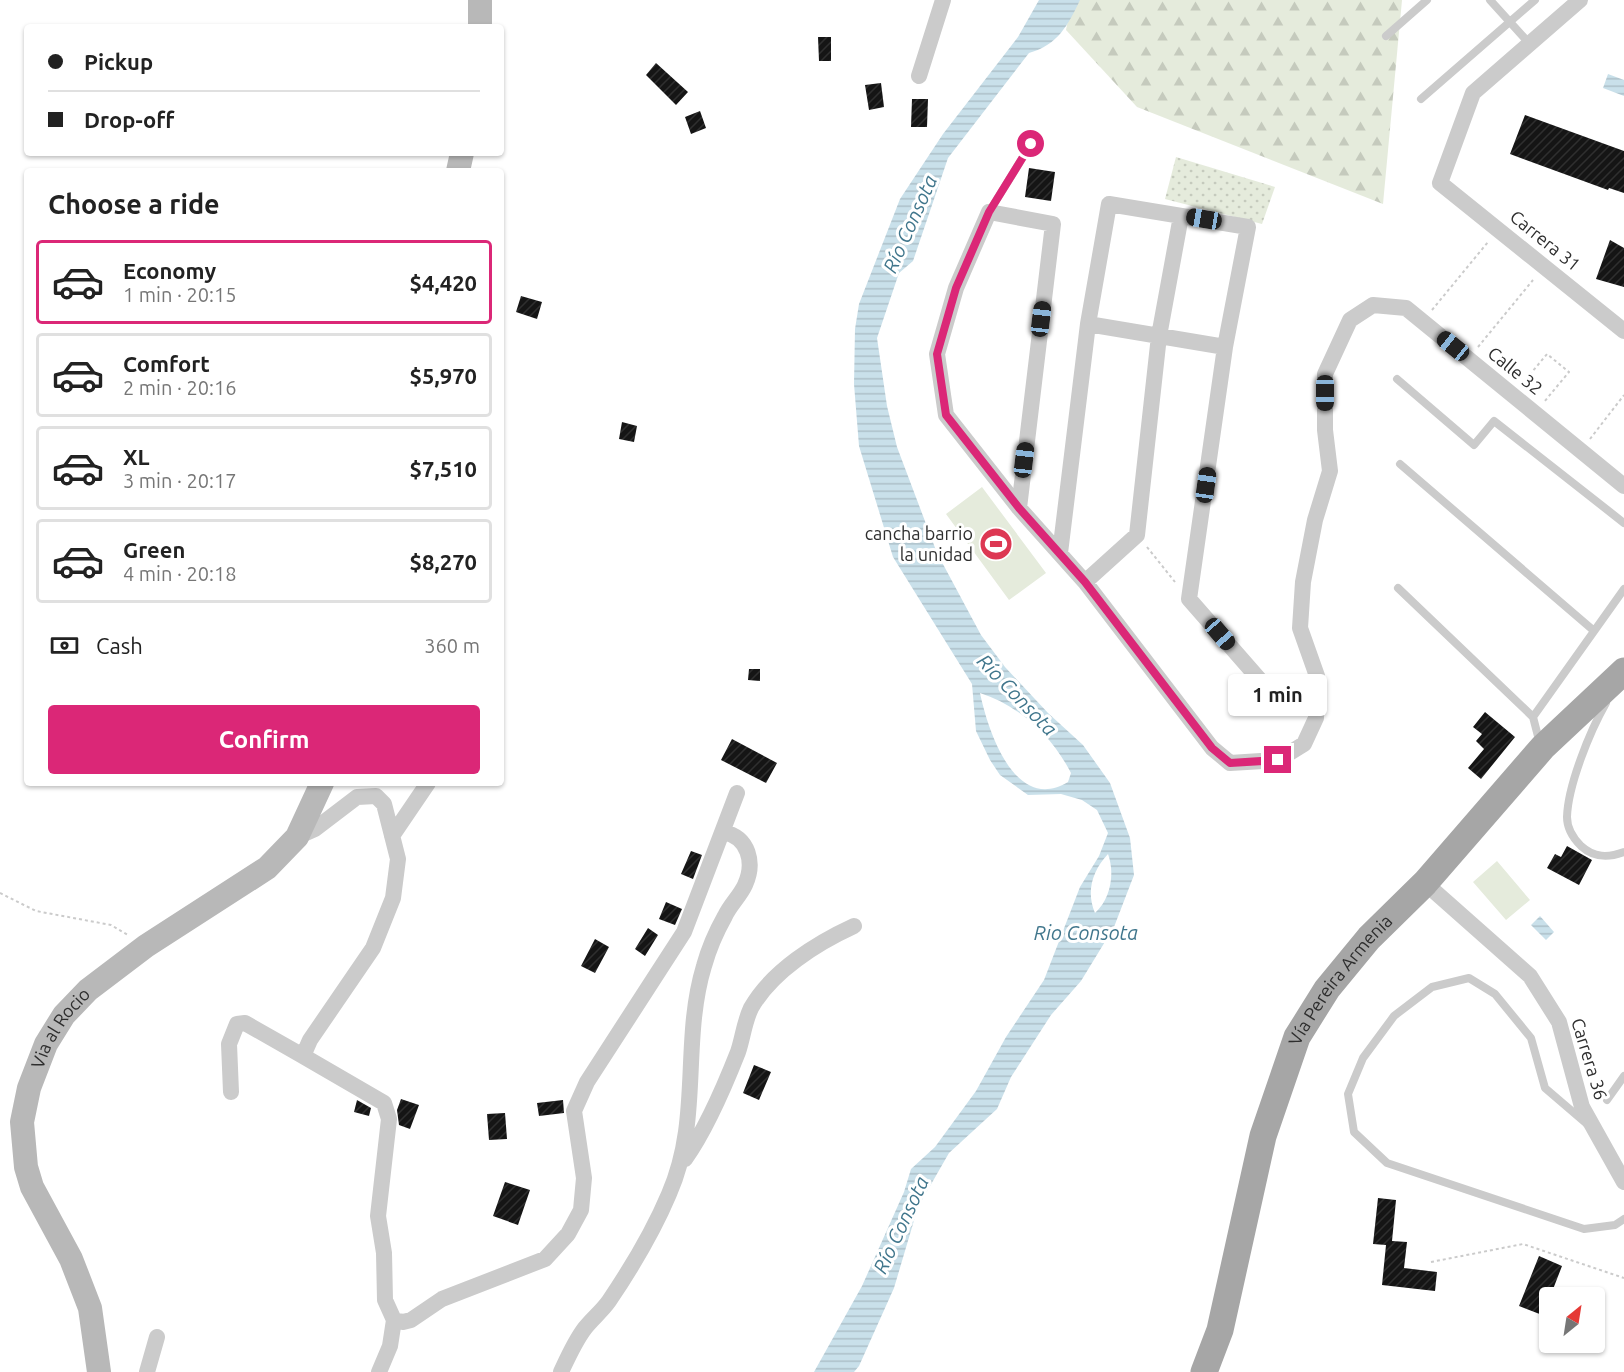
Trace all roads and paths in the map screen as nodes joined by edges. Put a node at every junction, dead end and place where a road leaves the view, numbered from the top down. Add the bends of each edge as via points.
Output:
1 (480, 0) edge
2 (943, 0) edge
3 (1427, 0) edge
4 (1490, 0) edge
5 (1535, 0) edge
6 (1580, 0) edge
7 (1508, 21) junction
8 (480, 24) edge
9 (1386, 36) dead end
10 (1529, 43) junction
11 (919, 76) dead end
12 (1421, 99) dead end
13 (1031, 144) dead end
14 (989, 212) junction
15 (1181, 216) junction
16 (1499, 229) junction
17 (1545, 266) junction
18 (1423, 321) junction
19 (1088, 324) junction
20 (1624, 331) edge
21 (1159, 336) junction
22 (1226, 347) junction
23 (1468, 358) junction
24 (1397, 379) dead end
25 (1513, 395) junction
26 (1624, 395) edge
27 (1535, 413) junction
28 (1580, 450) junction
29 (1400, 464) dead end
30 (1624, 486) edge
31 (1019, 508) junction
32 (1624, 523) edge
33 (1137, 535) junction
34 (1060, 553) junction
35 (1085, 582) junction
36 (1398, 588) dead end
37 (1624, 589) edge
38 (1189, 599) junction
39 (1593, 630) junction
40 (1624, 673) edge
41 (1266, 687) dead end
42 (1533, 717) junction
43 (1541, 750) junction
44 (321, 786) edge
45 (426, 786) edge
46 (737, 793) dead end
47 (723, 832) junction
48 (392, 836) junction
49 (297, 837) junction
50 (1624, 852) edge
51 (1425, 883) junction
52 (0, 893) edge
53 (854, 926) dead end
54 (146, 946) junction
55 (303, 1056) junction
56 (1624, 1076) edge
57 (231, 1092) dead end
58 (1607, 1100) dead end
59 (1594, 1131) junction
60 (682, 1162) junction
61 (1624, 1182) edge
62 (1624, 1219) edge
63 (1431, 1262) dead end
64 (1624, 1278) edge
65 (394, 1320) junction
66 (157, 1337) dead end
67 (99, 1372) edge
68 (147, 1372) edge
69 (379, 1372) edge
70 (561, 1372) edge
71 (1204, 1372) edge

1 - 8 main road
2 - 11 street
3 - 9 lane
4 - 7 lane
5 - 7 lane
6 - 10 street
7 - 10 lane
7 - 12 lane
10 - 16 street, Carrera 31 via 1473,93 1440,183
13 - 14 lane
14 - 31 street via 956,288 937,354 946,415
14 - 31 street via 1053,224
15 - 19 street via 1109,204
15 - 21 street
15 - 22 street via 1248,227
16 - 17 street, Carrera 31
16 - 18 path
17 - 20 street, Carrera 31
17 - 23 path
18 - 23 street, Calle 32
18 - 35 street, Calle 32 via 1406,308 1373,305 1350,320 1325,374 1330,471 1303,582 1300,628 1317,676 1316,718 1304,744 1278,760 1230,763 1212,748
19 - 21 street
19 - 34 street
21 - 22 street
21 - 33 street
22 - 38 street
23 - 25 street, Calle 32
24 - 32 lane via 1474,445 1494,421
25 - 27 street, Calle 32
25 - 27 path via 1547,354 1569,372
26 - 28 path
27 - 28 street, Calle 32
28 - 30 street, Calle 32
29 - 39 lane
31 - 34 street
33 - 35 street
33 - 38 path
34 - 35 street
36 - 42 lane
37 - 39 lane
38 - 41 street
39 - 42 lane
40 - 43 main road, Vía Pereira Armenia
40 - 50 lane via 1587,741 1567,818 1570,832 1586,850 1598,856
42 - 43 lane
43 - 51 main road, Vía Pereira Armenia
44 - 49 main road, Via al Rocio
45 - 48 street
46 - 47 street
47 - 60 street via 740,839 748,850 750,869 715,933 703,967 694,1015
47 - 65 street via 684,932 587,1082 574,1111 584,1178 581,1210 568,1234 545,1259 442,1299 411,1320
48 - 49 street via 384,804 376,796 357,797
48 - 55 street via 398,859 393,898 374,948
49 - 54 main road, Via al Rocio via 267,868
51 - 59 street, Carrera 36 via 1530,976 1558,1022 1582,1107
51 - 71 main road, Vía Pereira Armenia via 1369,938 1327,989 1297,1036 1263,1136 1220,1330
52 - 54 path via 36,911 111,925
53 - 60 street via 829,937 778,976 753,1006 744,1023 738,1051 699,1139
54 - 67 main road, Via al Rocio via 88,990 64,1015 29,1088 22,1122 26,1167 33,1187 71,1259 90,1308
55 - 57 street via 245,1023 237,1024 229,1044
55 - 65 street via 384,1102 389,1119 378,1216 385,1300
56 - 58 lane
59 - 61 street, Carrera 36
59 - 62 lane via 1545,1088 1531,1038 1495,994 1469,978 1432,987 1394,1016 1363,1058 1348,1094 1354,1132 1387,1163 1584,1229 1615,1225
60 - 70 street via 636,1260 585,1329
63 - 64 path via 1524,1244
65 - 69 street via 390,1346
66 - 68 street

